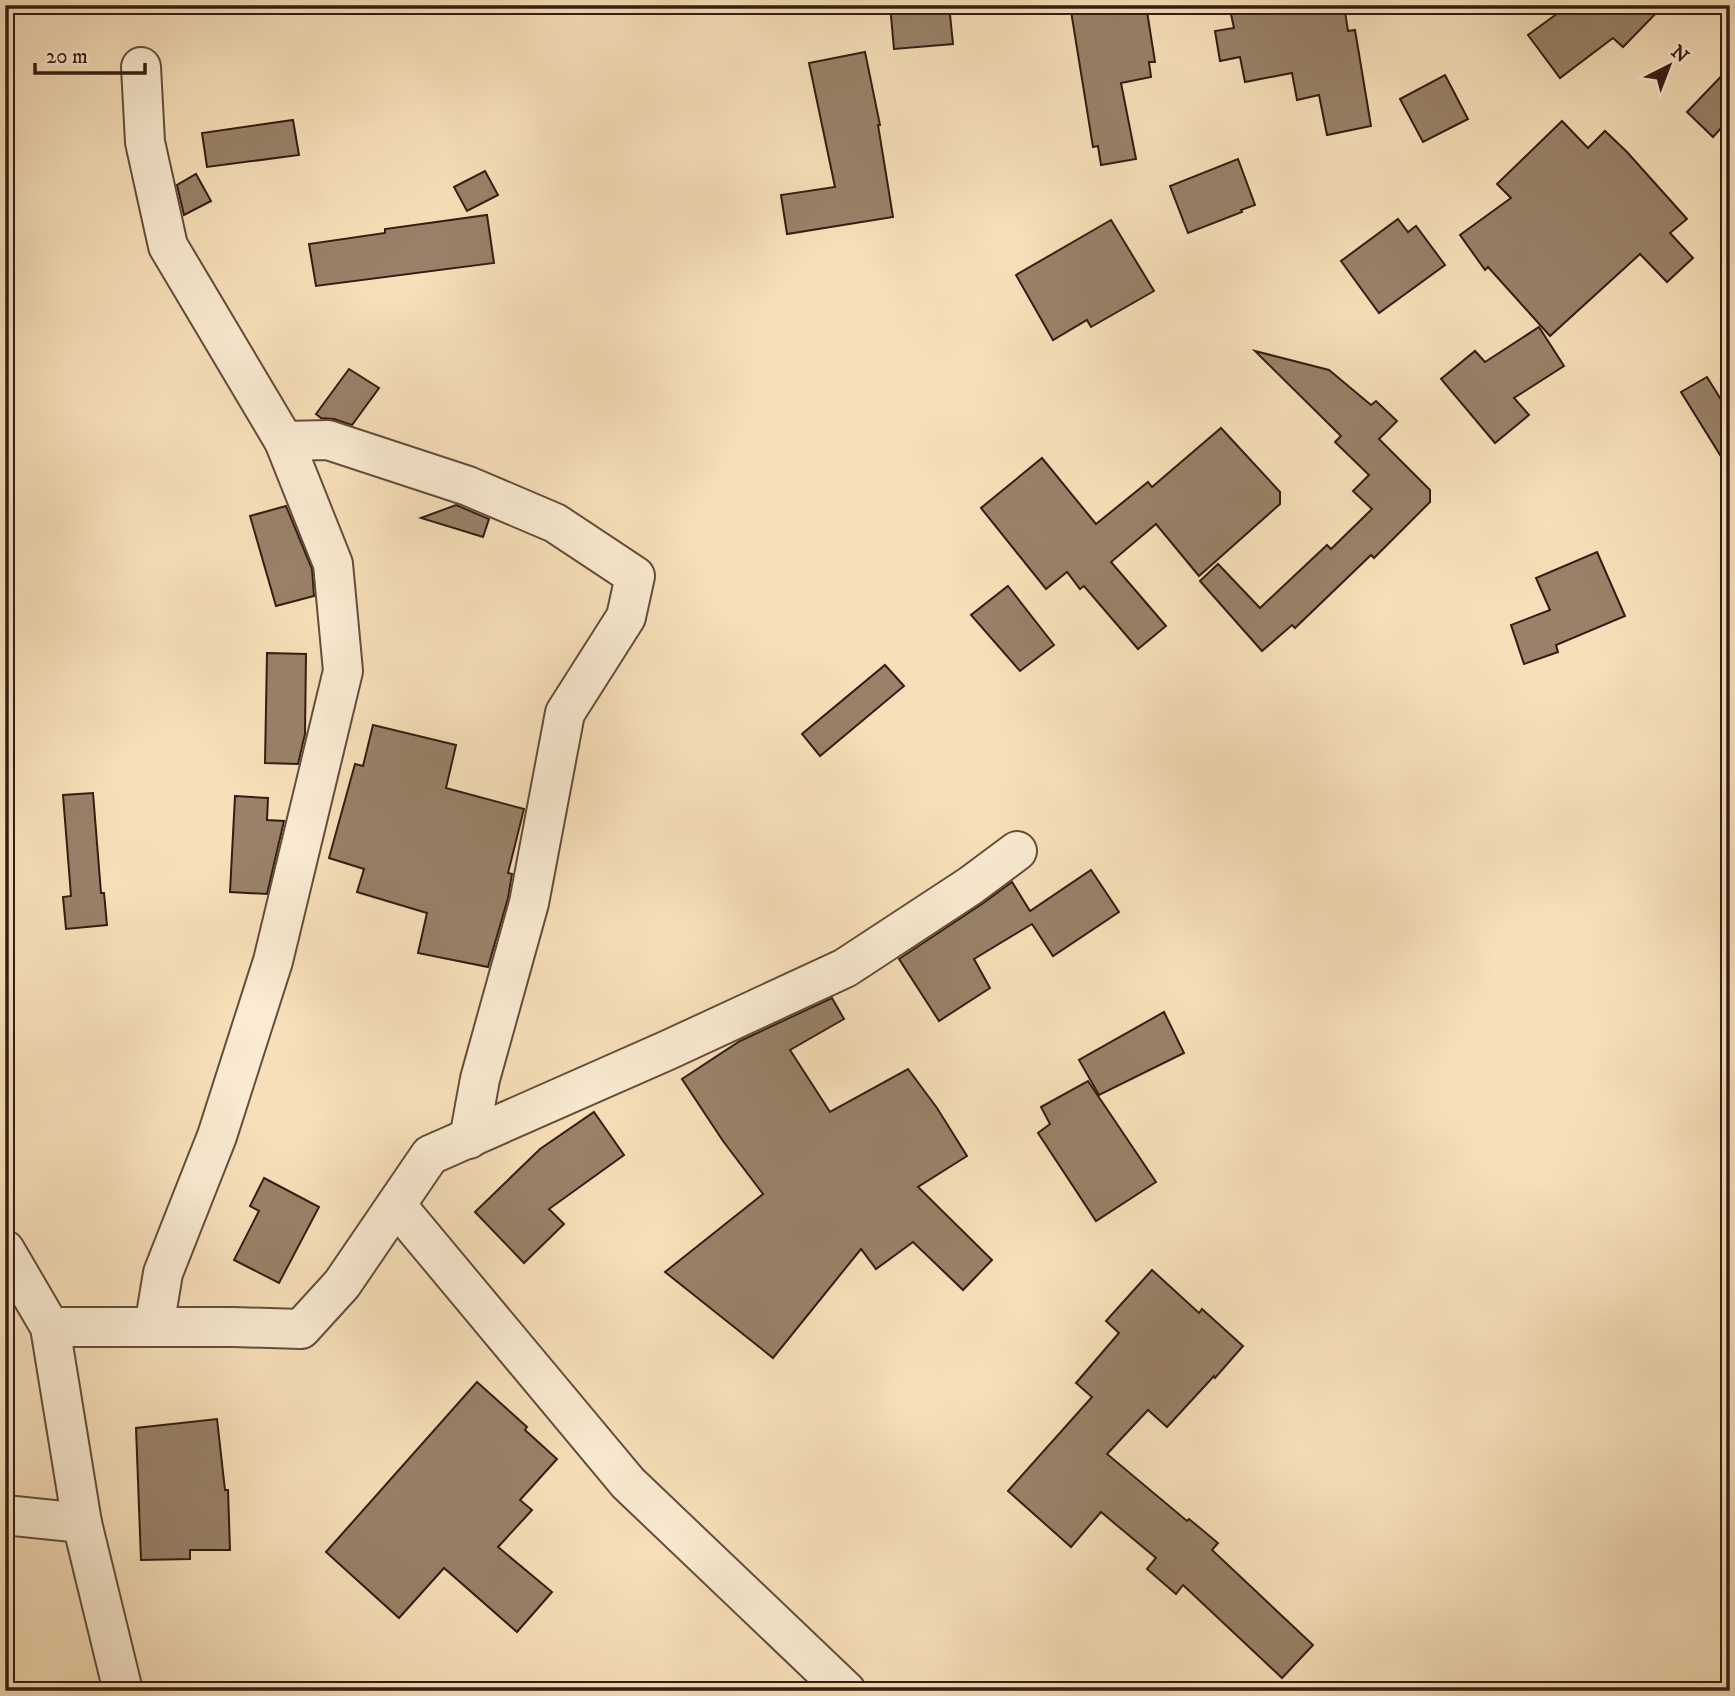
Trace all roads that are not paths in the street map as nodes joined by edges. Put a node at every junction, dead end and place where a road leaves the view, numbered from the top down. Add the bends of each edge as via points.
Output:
1 (141, 66) dead end
2 (284, 441) junction
3 (1017, 851) dead end
4 (469, 1139) junction
5 (396, 1205) junction
6 (5, 1250) edge
7 (50, 1326) junction
8 (154, 1326) junction
9 (5, 1515) edge
10 (82, 1522) junction
11 (123, 1691) edge
12 (846, 1691) edge

1 - 2 street via 145,142 168,246
2 - 4 street via 328,440 468,486 555,523 635,576 626,617 565,713 529,903 480,1079
2 - 8 street via 333,564 343,671 273,961 216,1136 163,1273
3 - 4 street via 845,968
4 - 5 street via 430,1155
5 - 8 street via 342,1284 301,1329
5 - 12 street via 628,1483
6 - 7 street
7 - 8 street
7 - 10 street
9 - 10 street
10 - 11 street

